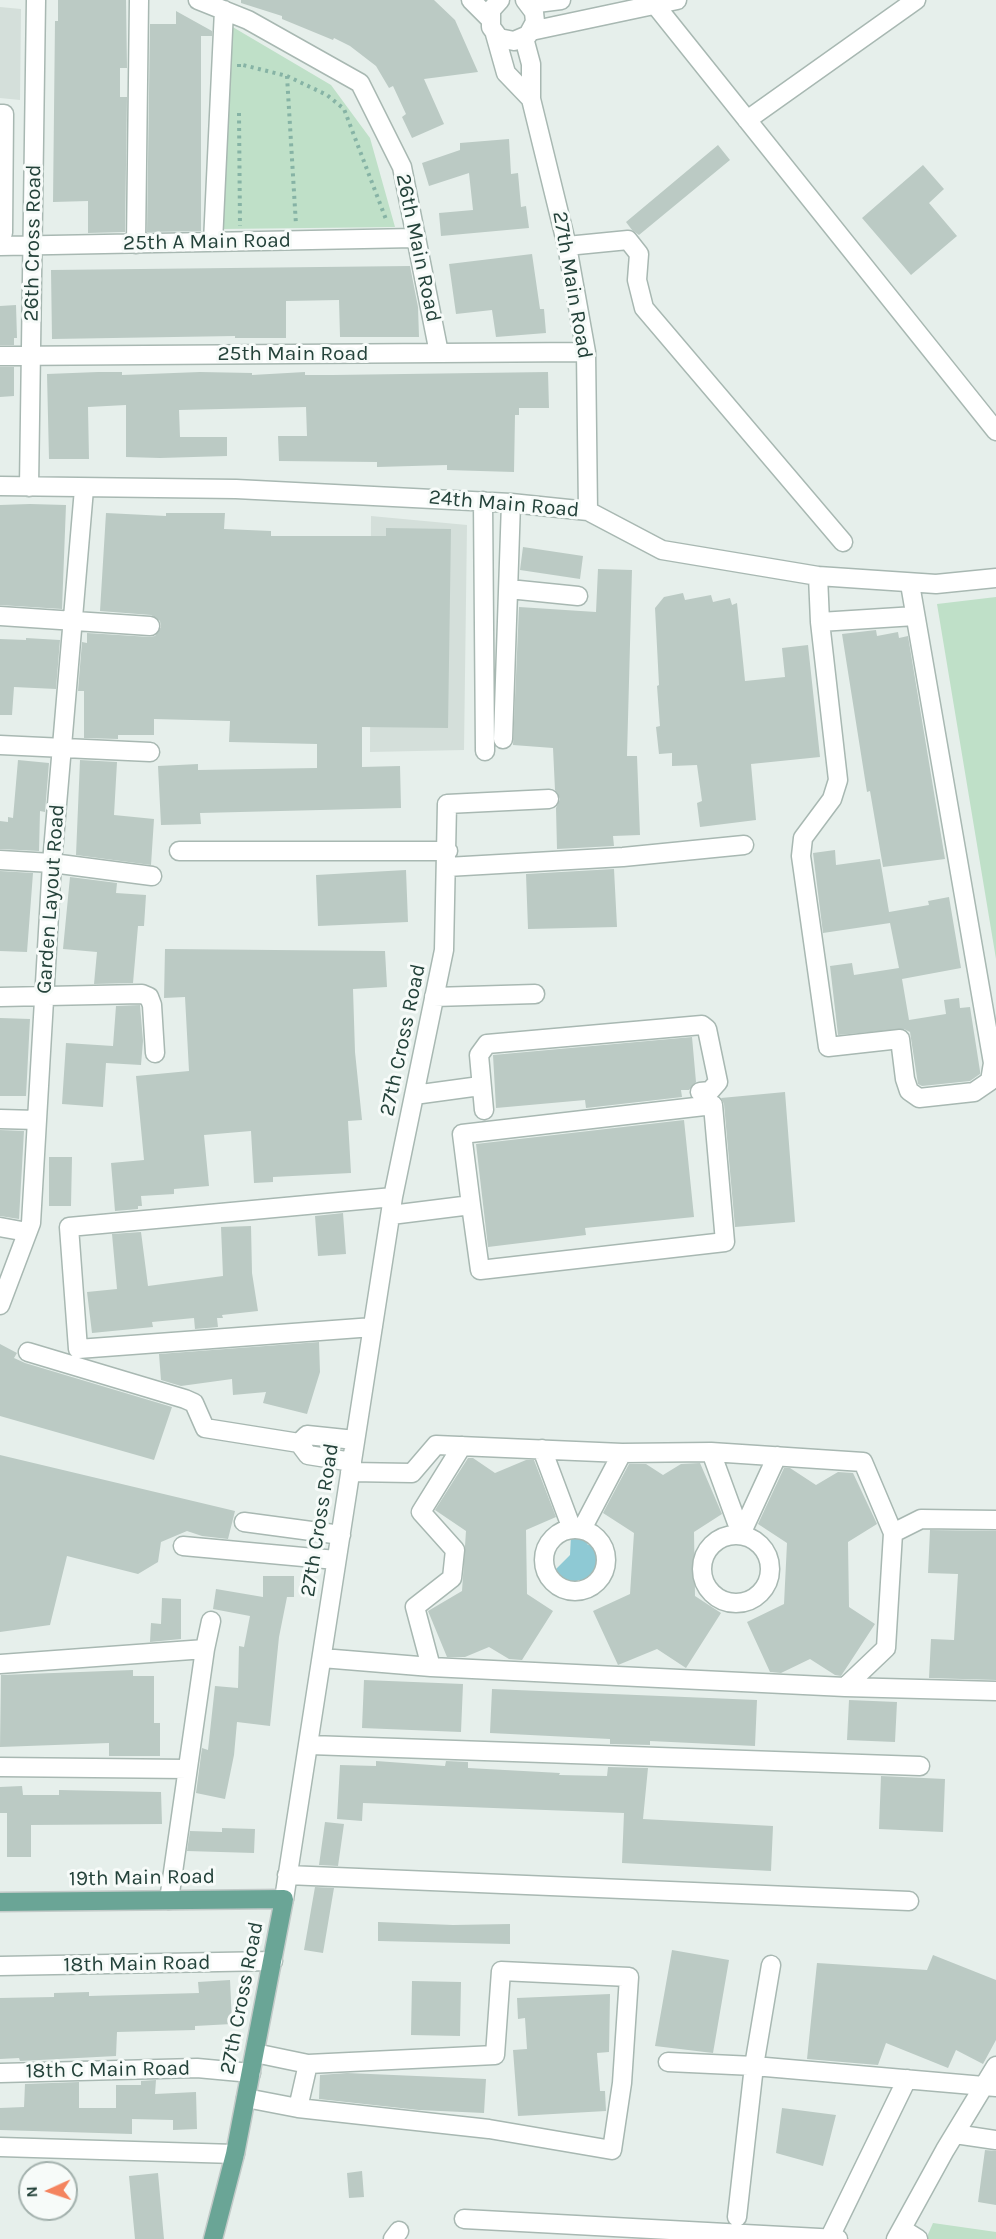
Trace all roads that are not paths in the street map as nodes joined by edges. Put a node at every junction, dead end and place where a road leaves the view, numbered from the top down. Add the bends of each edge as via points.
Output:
1 (36, 0) edge
2 (139, 0) edge
3 (198, 0) edge
4 (471, 0) edge
5 (500, 0) edge
6 (561, 0) edge
7 (677, 0) edge
8 (916, 0) edge
9 (527, 2) edge
10 (656, 6) junction
11 (224, 10) junction
12 (493, 26) junction
13 (528, 35) junction
14 (531, 99) junction
15 (0, 114) edge
16 (747, 120) junction
17 (0, 232) edge
18 (415, 238) junction
19 (213, 242) junction
20 (136, 244) junction
21 (0, 246) edge
22 (32, 246) junction
23 (567, 246) junction
24 (586, 352) junction
25 (440, 353) junction
26 (0, 356) edge
27 (32, 356) junction
28 (996, 431) edge
29 (0, 486) edge
30 (29, 487) junction
31 (84, 489) junction
32 (483, 501) junction
33 (511, 503) junction
34 (588, 511) junction
35 (843, 542) dead end
36 (818, 576) junction
37 (996, 578) edge
38 (910, 584) junction
39 (509, 589) junction
40 (578, 596) dead end
41 (0, 616) edge
42 (915, 616) junction
43 (75, 621) junction
44 (820, 622) junction
45 (150, 626) dead end
46 (503, 739) dead end
47 (0, 745) edge
48 (63, 749) junction
49 (485, 751) dead end
50 (150, 752) dead end
51 (549, 800) dead end
52 (744, 845) dead end
53 (179, 851) dead end
54 (448, 859) junction
55 (0, 860) edge
56 (52, 863) junction
57 (152, 876) dead end
58 (535, 994) dead end
59 (0, 997) edge
60 (434, 997) junction
61 (43, 998) junction
62 (155, 1053) dead end
63 (480, 1086) junction
64 (700, 1092) dead end
65 (414, 1095) junction
66 (484, 1110) dead end
67 (0, 1119) edge
68 (37, 1120) junction
69 (471, 1205) junction
70 (392, 1206) junction
71 (0, 1227) edge
72 (27, 1232) junction
73 (0, 1305) edge
74 (373, 1327) junction
75 (28, 1352) dead end
76 (355, 1440) junction
77 (298, 1443) junction
78 (462, 1446) junction
79 (542, 1449) junction
80 (711, 1452) junction
81 (622, 1453) junction
82 (777, 1456) junction
83 (351, 1467) junction
84 (996, 1520) edge
85 (244, 1522) dead end
86 (281, 1527) junction
87 (893, 1533) junction
88 (341, 1535) junction
89 (183, 1546) dead end
90 (276, 1553) junction
91 (336, 1560) junction
92 (212, 1621) dead end
93 (206, 1649) junction
94 (322, 1658) junction
95 (0, 1664) edge
96 (430, 1667) junction
97 (845, 1687) junction
98 (996, 1691) edge
99 (310, 1745) junction
100 (920, 1766) dead end
101 (0, 1767) edge
102 (187, 1769) junction
103 (288, 1875) junction
104 (284, 1899) junction
105 (170, 1900) junction
106 (909, 1901) dead end
107 (0, 1902) edge
108 (273, 1961) junction
109 (771, 1965) dead end
110 (0, 1966) edge
111 (255, 2053) junction
112 (668, 2062) dead end
113 (308, 2064) junction
114 (754, 2066) junction
115 (996, 2066) edge
116 (0, 2073) edge
117 (251, 2073) junction
118 (907, 2079) junction
119 (991, 2086) edge
120 (246, 2098) junction
121 (298, 2108) junction
122 (955, 2134) junction
123 (996, 2140) edge
124 (0, 2147) edge
125 (235, 2154) junction
126 (737, 2217) dead end
127 (464, 2219) dead end
128 (899, 2234) edge
129 (834, 2238) edge
130 (213, 2239) edge
131 (918, 2239) edge

1 - 22 street, 26th Cross Road
2 - 20 street
3 - 11 street, 26th Main Road
4 - 12 street
5 - 12 street via 491,10
6 - 9 street
7 - 10 street
8 - 16 street
9 - 13 street, 27th Main Road via 535,17
10 - 13 street
10 - 16 street
11 - 18 street, 26th Main Road via 360,83 402,167
11 - 19 street
12 - 13 street via 509,41
12 - 14 street via 506,73
13 - 14 street, 27th Main Road
14 - 23 street, 27th Main Road
15 - 17 street via 4,114 4,126
16 - 28 street
18 - 19 street, 25th A Main Road
18 - 25 street, 26th Main Road
19 - 20 street, 25th A Main Road
20 - 22 street, 25th A Main Road
21 - 22 street, 25th A Main Road
22 - 27 street, 26th Cross Road
23 - 24 street, 27th Main Road
23 - 35 street via 628,240 639,254 637,280 644,308
24 - 25 street, 25th Main Road
24 - 34 street, 27th Main Road
25 - 27 street, 25th Main Road
26 - 27 street, 25th Main Road
27 - 30 street, 26th Cross Road
29 - 30 street, 24th Main Road
30 - 31 street, 24th Main Road
31 - 32 street, 24th Main Road via 236,489
31 - 43 street, Garden Layout Road
32 - 33 street, 24th Main Road
32 - 49 street
33 - 34 street, 24th Main Road
33 - 39 street
34 - 36 street, 24th Main Road via 662,550
36 - 38 street, 24th Main Road
36 - 44 street
37 - 38 street, 24th Main Road
38 - 42 street
39 - 40 street
39 - 46 street
41 - 43 street
42 - 44 street
42 - 44 street via 993,1063 990,1081 974,1092 919,1098 909,1091 900,1039 828,1047 801,856 803,838 832,799 838,780
43 - 45 street
43 - 48 street, Garden Layout Road
47 - 48 street
48 - 50 street
48 - 56 street, Garden Layout Road
51 - 54 street, 27th Cross Road via 447,804
52 - 54 street via 623,857
53 - 54 street
54 - 60 street, 27th Cross Road via 444,950
55 - 56 street
56 - 57 street
56 - 61 street, Garden Layout Road
58 - 60 street
59 - 61 street
60 - 65 street, 27th Cross Road
61 - 62 street via 142,994 149,997
61 - 68 street, Garden Layout Road
63 - 64 street via 479,1055 487,1044 702,1025 707,1029 718,1082 710,1091
63 - 65 street
63 - 66 street
65 - 70 street, 27th Cross Road
67 - 68 street
68 - 72 street, Garden Layout Road via 31,1223
69 - 69 street via 480,1270 725,1242 712,1105 462,1134
69 - 70 street
70 - 74 street, 27th Cross Road
70 - 74 street via 69,1227 78,1349
71 - 72 street
72 - 73 street, Garden Layout Road
74 - 76 street, 27th Cross Road
75 - 77 street via 185,1399 194,1403 205,1428
76 - 77 street via 307,1435
76 - 83 street, 27th Cross Road
77 - 83 street via 308,1455
78 - 79 street
78 - 83 street via 436,1445 412,1473
78 - 96 street via 421,1512 455,1550 452,1578 415,1606
79 - 81 street
79 - 81 street via 577,1529
80 - 81 street
80 - 82 street
80 - 82 street via 741,1534
82 - 87 street via 863,1462
83 - 88 street, 27th Cross Road
84 - 87 street via 921,1519
85 - 86 street
86 - 88 street
86 - 90 street
87 - 97 street via 885,1648
88 - 91 street, 27th Cross Road
89 - 90 street
90 - 91 street
91 - 94 street, 27th Cross Road
92 - 93 street
93 - 95 street
93 - 102 street
94 - 96 street
94 - 99 street, 27th Cross Road
96 - 97 street
97 - 98 street
99 - 100 street
99 - 103 street, 27th Cross Road
101 - 102 street
102 - 105 street
103 - 104 street, 27th Cross Road
103 - 106 street
104 - 105 main road, 19th Main Road
104 - 108 main road, 27th Cross Road
105 - 107 main road, 19th Main Road
108 - 110 street, 18th Main Road
108 - 111 main road, 27th Cross Road
109 - 114 street
111 - 113 street
111 - 117 main road, 27th Cross Road
112 - 114 street
113 - 121 street
113 - 121 street via 495,2055 501,1971 629,1977 622,2083 612,2150 489,2129
114 - 118 street
114 - 126 street
115 - 119 street
116 - 117 street, 18th C Main Road via 196,2068
117 - 120 main road, 27th Cross Road
118 - 119 street
118 - 129 street
119 - 122 street
120 - 121 street
120 - 125 main road, 27th Cross Road
122 - 123 street
122 - 128 street
124 - 125 street
125 - 130 main road, 27th Cross Road
127 - 129 street
128 - 131 street

